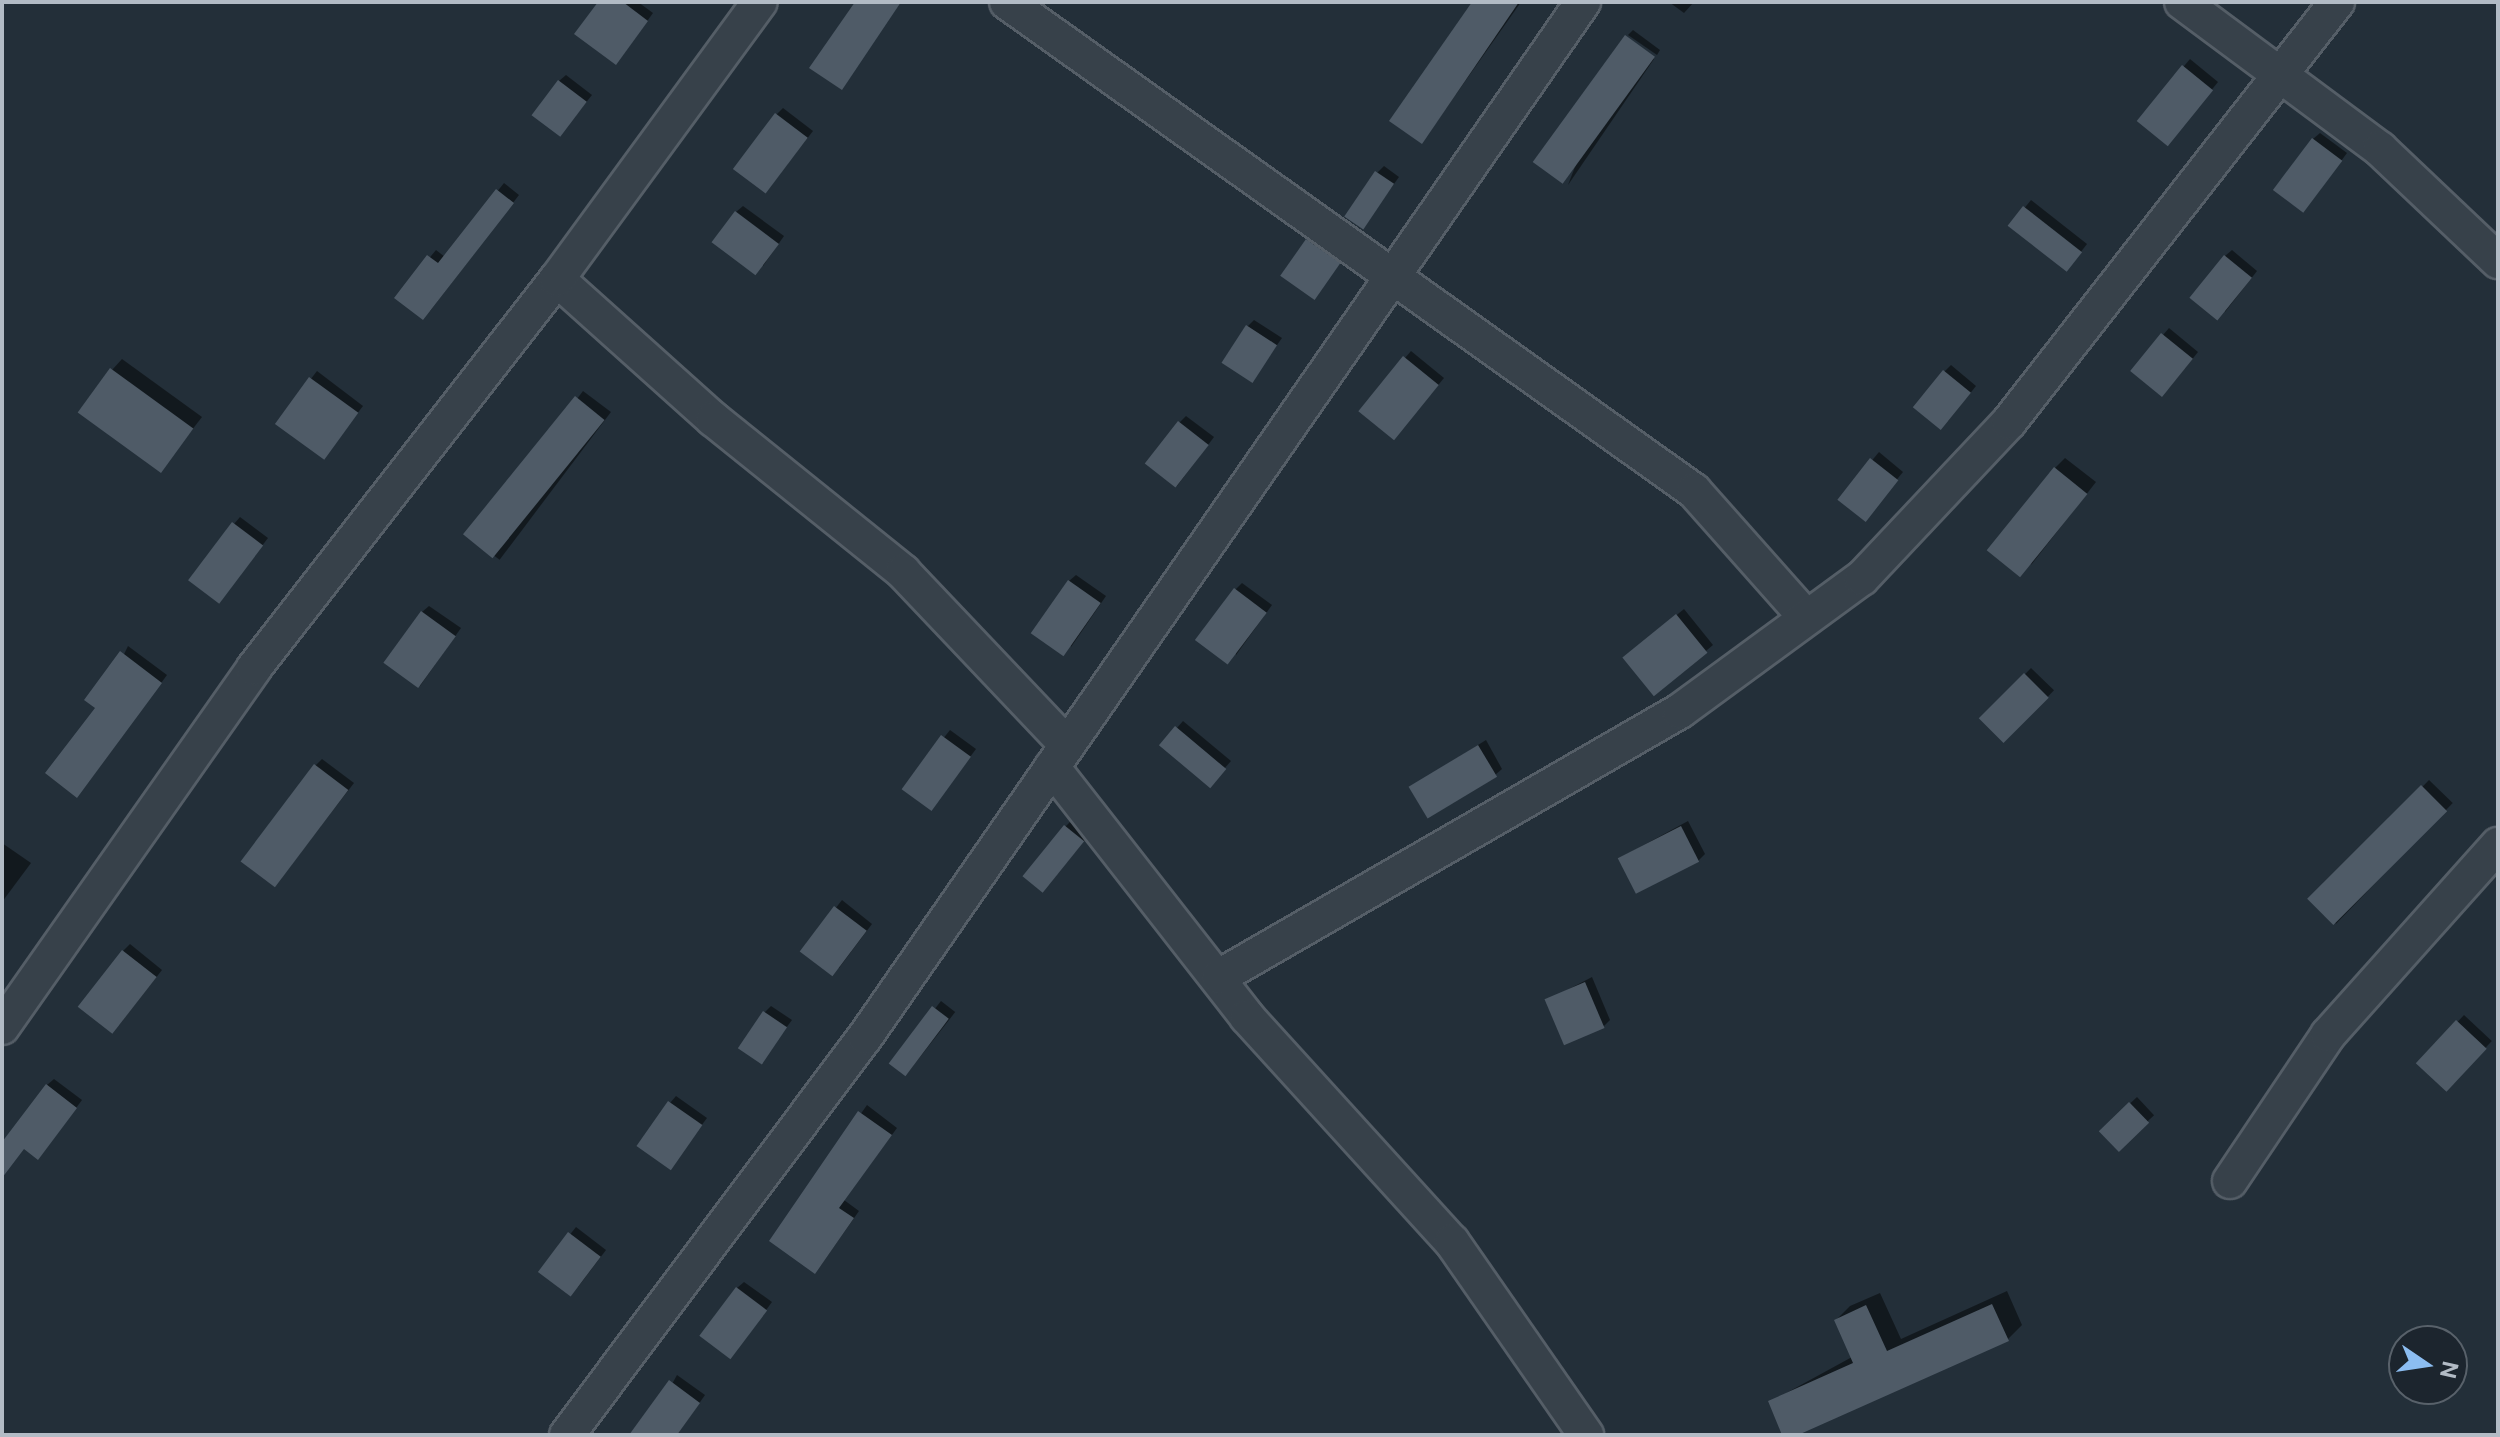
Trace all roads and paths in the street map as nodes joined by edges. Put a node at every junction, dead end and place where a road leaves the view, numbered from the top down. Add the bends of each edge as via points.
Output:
1 (760, 2) edge
2 (1007, 2) edge
3 (1583, 2) edge
4 (2182, 2) edge
5 (2337, 2) edge
6 (2280, 73) junction
7 (2498, 261) edge
8 (1393, 275) junction
9 (557, 279) junction
10 (1805, 616) junction
11 (1060, 756) junction
12 (2498, 845) edge
13 (1219, 977) junction
14 (2, 1027) edge
15 (2230, 1181) dead end
16 (567, 1435) edge
17 (1586, 1435) edge

1 - 9 street
2 - 8 street
3 - 8 street
4 - 6 street
5 - 6 street
6 - 7 street via 2380,149
6 - 10 street via 2009,422 1884,557
8 - 10 street via 1694,491
8 - 11 street
9 - 11 street via 713,419 903,572
9 - 14 street via 254,668
10 - 13 street via 1680,711 1528,806
11 - 13 street
11 - 16 street via 865,1037
12 - 15 street via 2328,1035
13 - 17 street via 1452,1242

